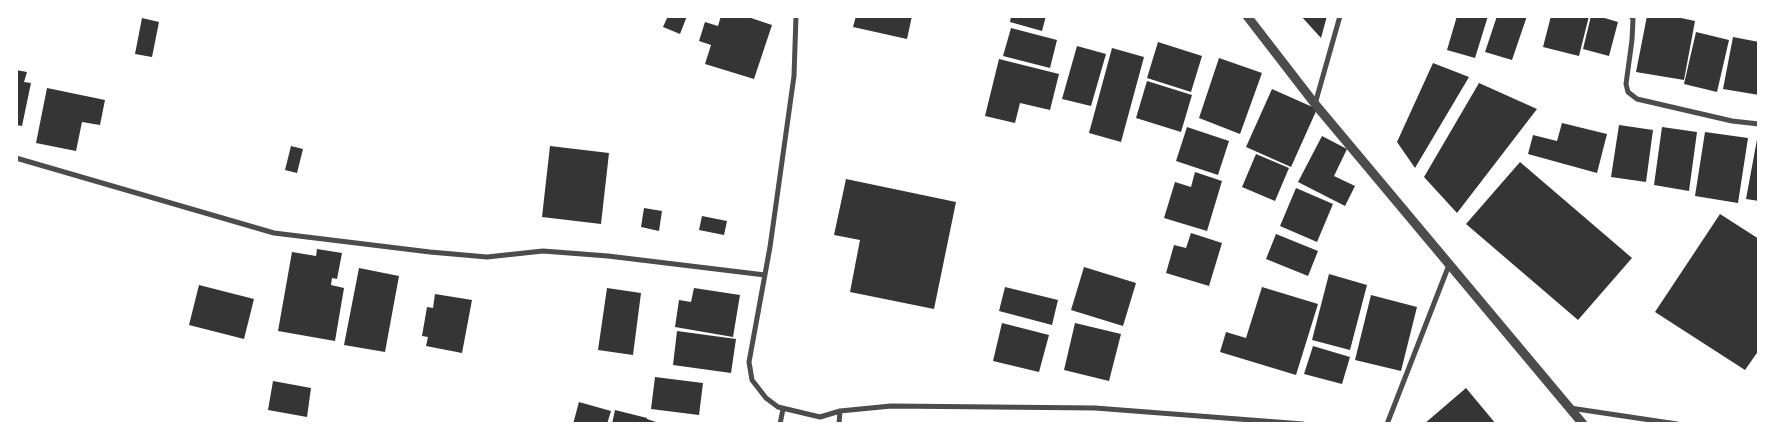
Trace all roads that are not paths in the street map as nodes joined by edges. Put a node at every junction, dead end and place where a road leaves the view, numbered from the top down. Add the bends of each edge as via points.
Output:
1 (796, 16) edge
2 (1247, 16) edge
3 (1340, 16) edge
4 (1631, 16) edge
5 (1315, 104) junction
6 (1759, 124) edge
7 (16, 158) edge
8 (1450, 265) junction
9 (765, 275) junction
10 (1570, 408) junction
11 (783, 409) junction
12 (840, 411) junction
13 (780, 424) edge
14 (839, 424) edge
15 (1304, 424) edge
16 (1387, 424) edge
17 (1583, 424) edge
18 (1677, 424) edge

1 - 9 street via 794,76
2 - 5 street
3 - 5 street
4 - 6 street via 1632,40 1626,84 1628,92 1637,100
5 - 8 street
7 - 9 street via 274,233 487,257 543,251
8 - 10 street
8 - 16 street
9 - 11 street via 749,362 752,380 766,398
10 - 17 street
10 - 18 street
11 - 12 street via 820,417
11 - 13 street
12 - 14 street
12 - 15 street via 890,406 1095,408

